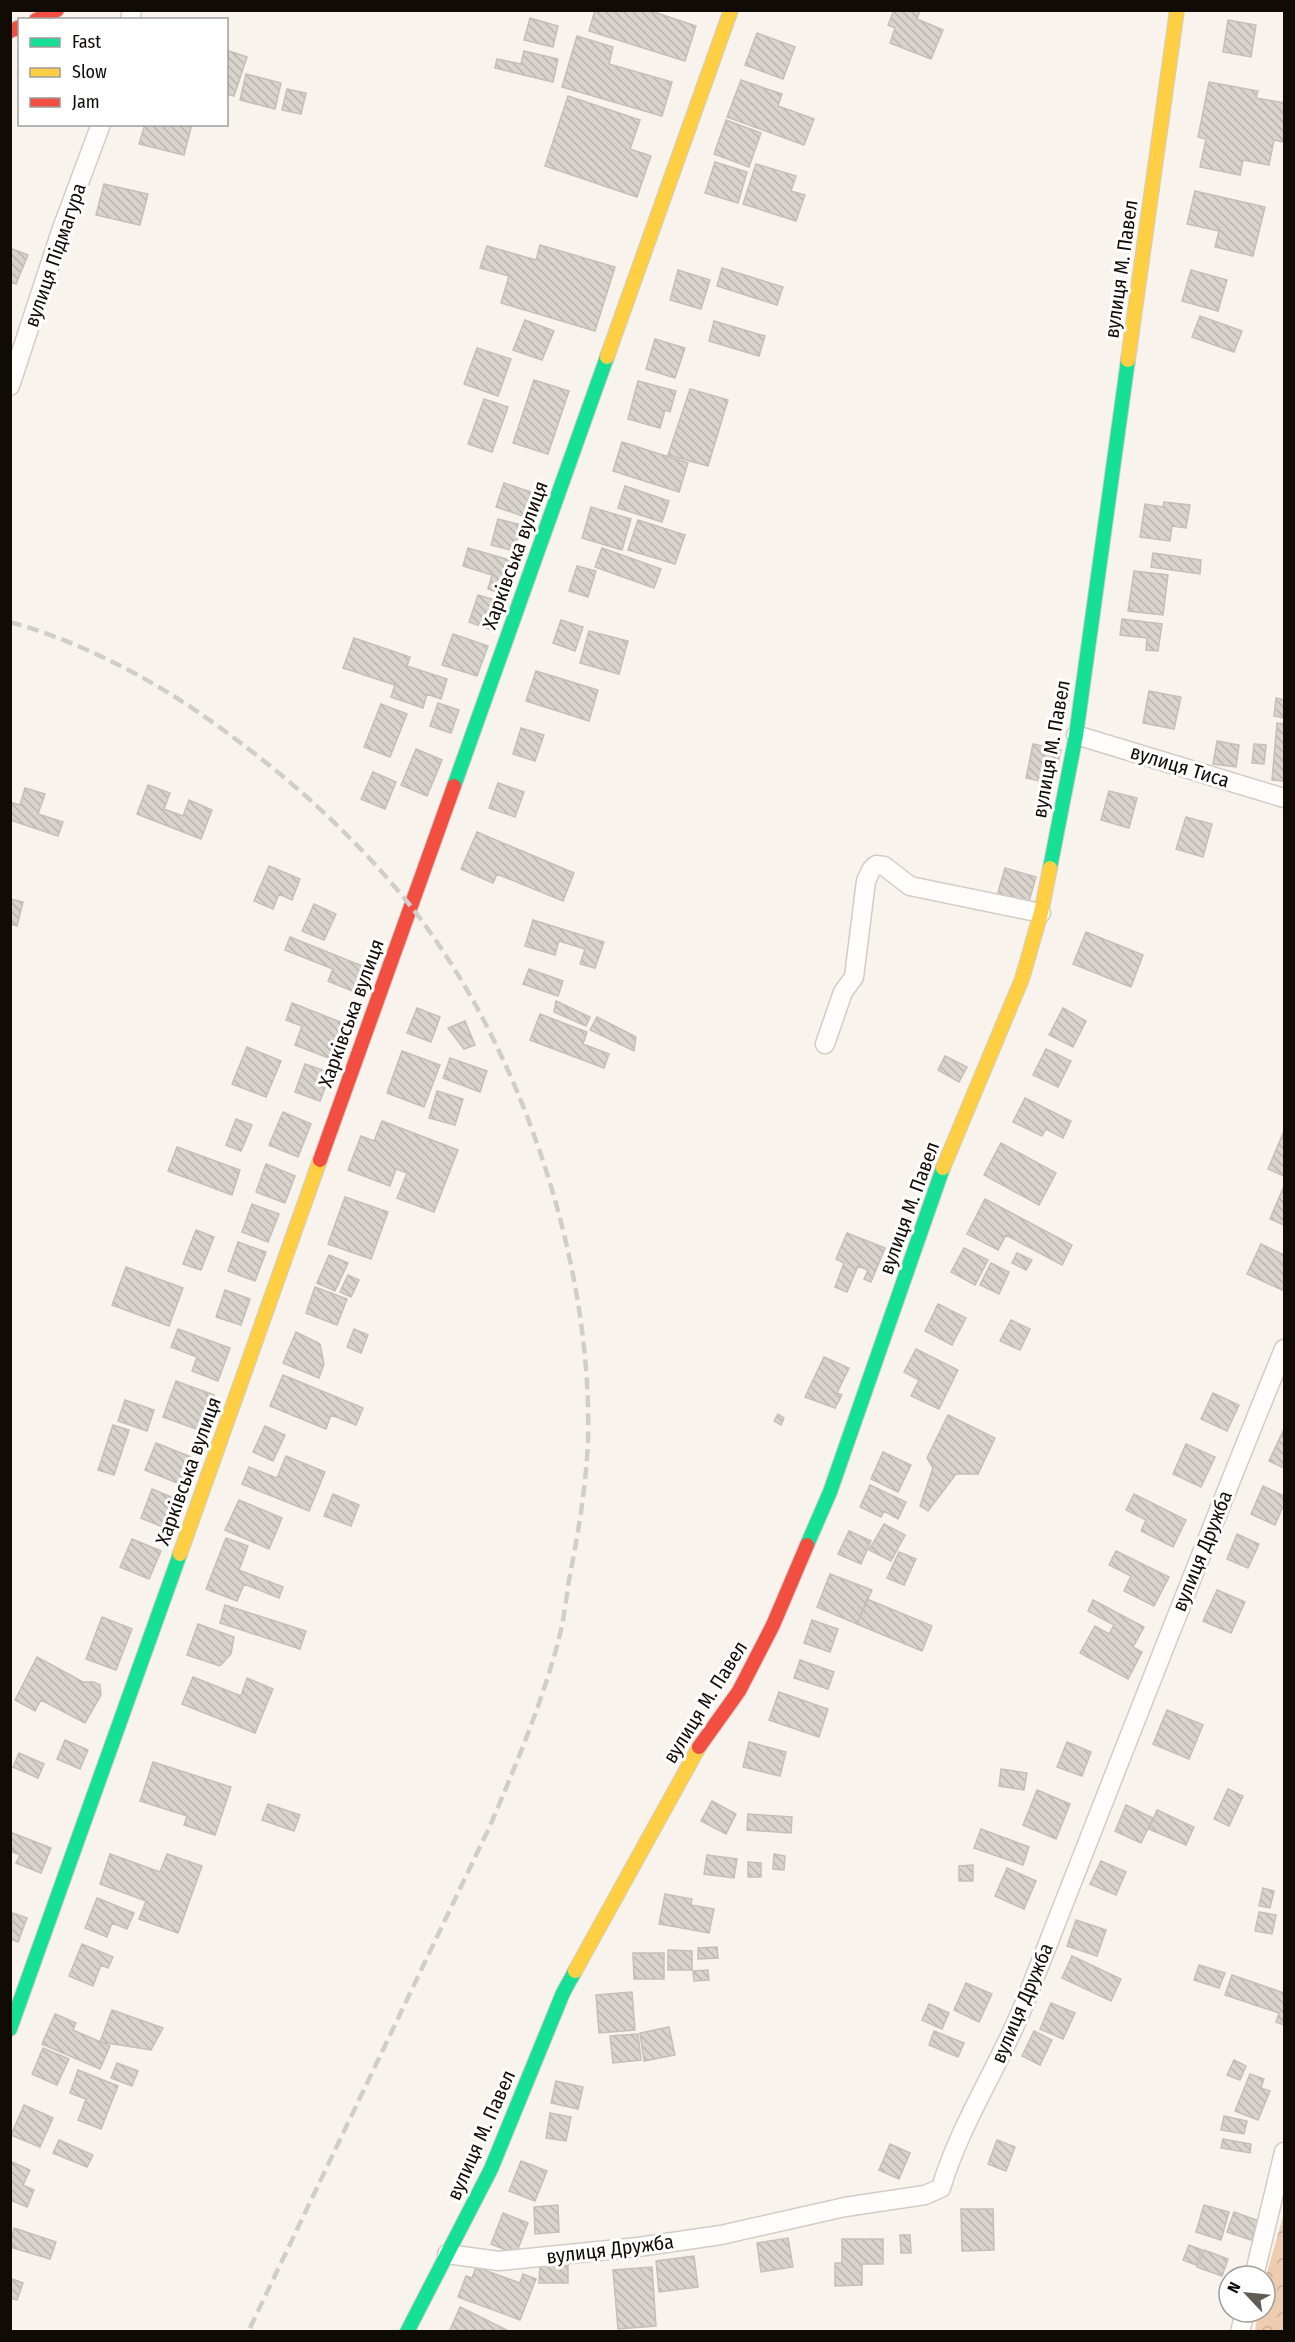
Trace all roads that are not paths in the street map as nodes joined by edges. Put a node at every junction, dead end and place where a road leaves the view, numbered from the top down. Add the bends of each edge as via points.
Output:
1 (57, 10) edge
2 (731, 10) edge
3 (1177, 10) edge
4 (40, 18) edge
5 (100, 126) edge
6 (10, 386) edge
7 (1076, 735) junction
8 (1284, 798) edge
9 (1041, 913) junction
10 (825, 1044) dead end
11 (1284, 1349) edge
12 (10, 2029) edge
13 (1284, 2152) edge
14 (447, 2254) junction
15 (1257, 2264) edge
16 (407, 2331) edge

1 - 4 street
2 - 12 street, Харківська вулиця
3 - 7 street, вулиця М. Павел
5 - 6 street, вулиця Підмагура
7 - 8 street, вулиця Тиса
7 - 9 street, вулиця М. Павел
9 - 10 street via 910,886 884,866 876,865 866,881 854,977 843,992
9 - 14 street, вулиця М. Павел via 1022,979 944,1165 830,1492 773,1625 739,1691 693,1755 563,1993 491,2169
11 - 14 street, вулиця Дружба via 1016,2026 952,2153 941,2188 925,2195 845,2207 721,2235 638,2247 499,2261
13 - 15 street
14 - 16 street, вулиця М. Павел

